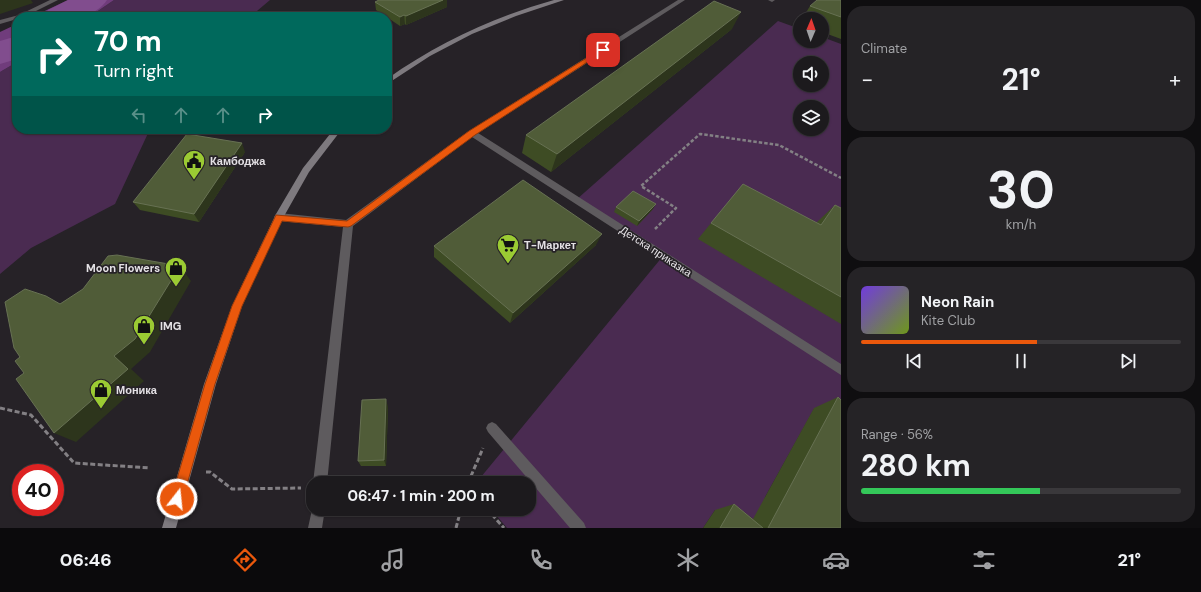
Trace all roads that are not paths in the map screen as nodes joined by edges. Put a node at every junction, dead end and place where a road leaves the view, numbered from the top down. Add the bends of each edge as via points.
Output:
1 (55, 0) edge
2 (561, 0) edge
3 (682, 0) edge
4 (30, 12) edge
5 (12, 19) edge
6 (0, 22) edge
7 (392, 79) edge
8 (472, 133) junction
9 (334, 134) edge
10 (279, 217) junction
11 (348, 224) junction
12 (841, 370) edge
13 (492, 428) road end
14 (321, 476) edge
15 (317, 516) edge
16 (169, 528) edge
17 (315, 528) edge
18 (579, 528) edge

1 - 4 street
2 - 7 street via 524,10 473,30 435,50
3 - 8 street
5 - 6 street
8 - 11 street
8 - 12 street, Детска приказка
9 - 10 street via 306,170
10 - 11 street
10 - 16 street via 237,306 210,384
11 - 14 street
13 - 18 street
15 - 17 street

